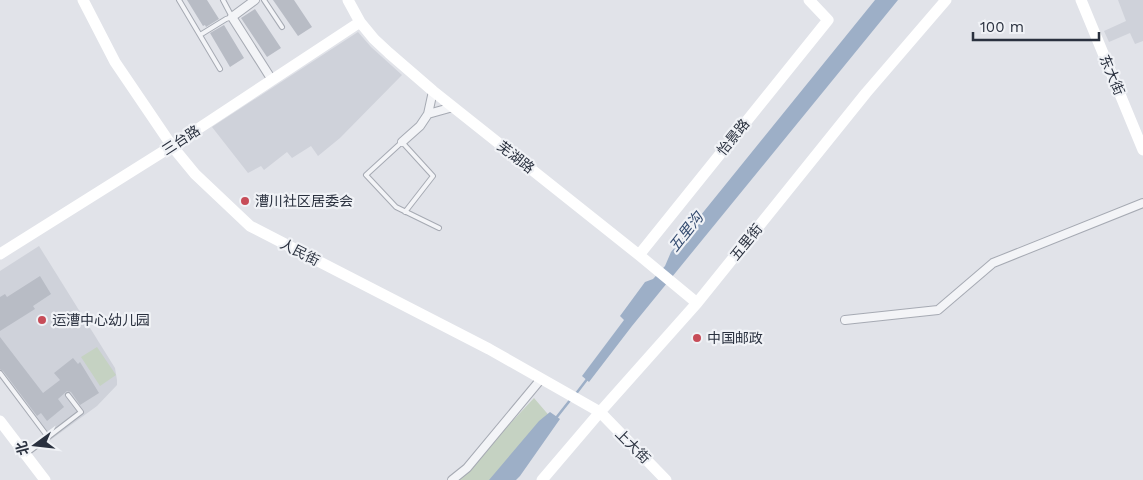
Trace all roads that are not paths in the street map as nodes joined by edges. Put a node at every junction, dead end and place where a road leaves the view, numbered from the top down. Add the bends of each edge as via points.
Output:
1 (83, 0) edge
2 (179, 0) edge
3 (223, 0) edge
4 (255, 0) edge
5 (264, 0) edge
6 (348, 0) edge
7 (809, 0) edge
8 (946, 0) edge
9 (1081, 0) edge
10 (232, 17) junction
11 (360, 22) junction
12 (282, 27) dead end
13 (200, 35) junction
14 (220, 69) dead end
15 (272, 80) junction
16 (433, 91) junction
17 (453, 108) junction
18 (428, 114) junction
19 (402, 142) junction
20 (172, 146) junction
21 (1143, 150) edge
22 (1143, 203) edge
23 (405, 212) junction
24 (439, 228) dead end
25 (0, 254) edge
26 (639, 255) junction
27 (696, 303) junction
28 (845, 320) dead end
29 (0, 373) edge
30 (541, 379) junction
31 (68, 394) dead end
32 (600, 412) junction
33 (0, 422) edge
34 (48, 437) junction
35 (25, 454) junction
36 (45, 480) edge
37 (452, 480) edge
38 (542, 480) edge
39 (666, 480) edge

1 - 20 street, 人民街 via 115,62
2 - 13 lane
3 - 10 lane
4 - 10 street
5 - 12 lane
6 - 11 street, 芜湖路
7 - 26 street, 怡景路 via 828,20
8 - 27 street, 五里街 via 866,93
9 - 21 street, 东大街
10 - 13 lane
10 - 15 street
11 - 15 street, 三台路
11 - 16 street, 芜湖路 via 374,39
13 - 14 lane
15 - 20 street, 三台路
16 - 17 street, 芜湖路
16 - 18 street
17 - 18 street
17 - 26 street, 芜湖路
18 - 19 street
19 - 23 lane via 433,176
19 - 23 lane via 366,175 396,207
20 - 25 street, 三台路
20 - 30 street, 人民街 via 195,174 250,226
22 - 28 street via 993,263 938,310
23 - 24 lane
26 - 27 street, 芜湖路
27 - 32 street, 五里街
29 - 34 lane
30 - 32 street, 人民街
30 - 37 street via 467,468
31 - 34 lane via 81,412
32 - 38 street, 五里街
32 - 39 street, 上大街
33 - 35 street
34 - 35 lane
35 - 36 street

